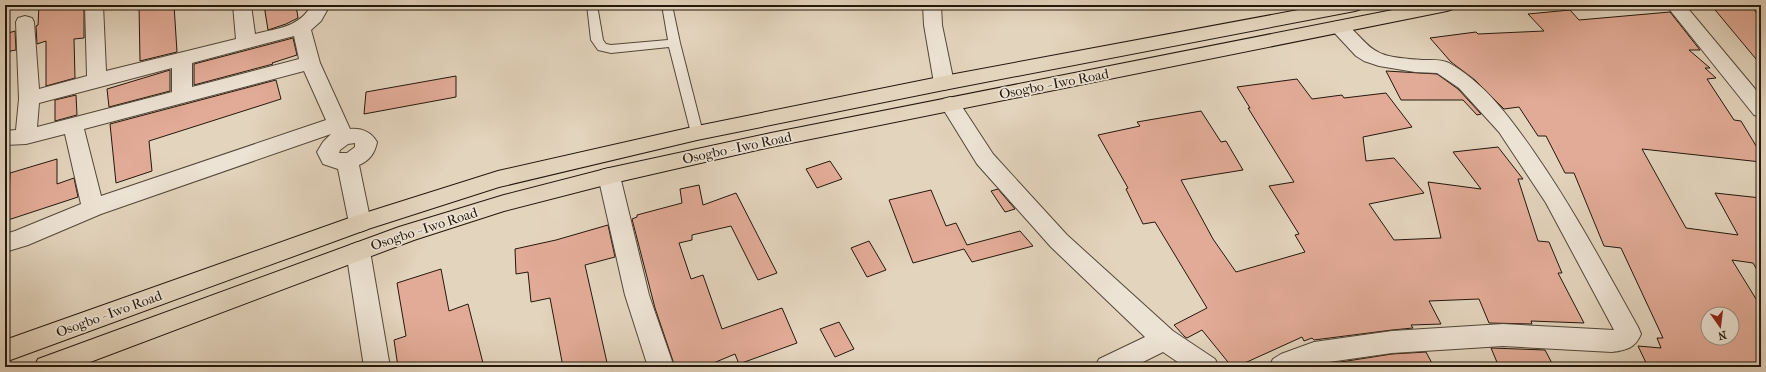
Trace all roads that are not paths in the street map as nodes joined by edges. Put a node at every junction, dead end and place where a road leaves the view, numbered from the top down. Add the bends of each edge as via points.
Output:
1 (94, 5) edge
2 (242, 5) edge
3 (321, 5) edge
4 (592, 5) edge
5 (667, 5) edge
6 (932, 5) edge
7 (1355, 5) edge
8 (1447, 5) edge
9 (1676, 5) edge
10 (25, 22) dead end
11 (1338, 27) junction
12 (301, 28) junction
13 (246, 42) junction
14 (674, 43) junction
15 (182, 59) junction
16 (310, 63) junction
17 (97, 80) junction
18 (947, 94) junction
19 (182, 96) junction
20 (29, 99) junction
21 (849, 102) junction
22 (1759, 104) edge
23 (858, 123) junction
24 (73, 125) junction
25 (341, 131) junction
26 (697, 133) junction
27 (26, 136) junction
28 (5, 138) edge
29 (609, 176) junction
30 (93, 208) junction
31 (360, 224) junction
32 (10, 245) edge
33 (358, 251) junction
34 (1164, 339) junction
35 (5, 351) edge
36 (48, 367) edge
37 (377, 367) edge
38 (661, 367) edge
39 (1108, 367) edge
40 (1206, 367) edge
41 (1282, 367) edge

1 - 17 street
2 - 13 street
3 - 12 street via 314,17
4 - 14 lane via 597,40 602,48
5 - 14 lane
6 - 18 street via 933,25
7 - 18 main road, Osogbo - Iwo Road
8 - 11 main road, Osogbo - Iwo Road
9 - 22 street
10 - 20 street
11 - 18 main road, Osogbo - Iwo Road
11 - 41 street via 1371,57 1415,66 1441,67 1466,83 1506,127 1554,198 1629,334 1623,340 1612,341 1502,335 1392,342 1314,353
12 - 13 street
12 - 16 street
13 - 15 street
14 - 26 lane
15 - 17 street
15 - 19 street
16 - 19 street
16 - 25 street
17 - 20 street
18 - 21 main road, Osogbo - Iwo Road
18 - 23 main road, Osogbo - Iwo Road
18 - 34 street via 985,159 1059,241
19 - 24 street
20 - 27 street
21 - 23 main road
21 - 26 main road, Osogbo - Iwo Road
23 - 29 main road, Osogbo - Iwo Road
24 - 27 street
24 - 30 street
25 - 30 street
25 - 31 street via 361,137 366,142 360,155 347,161
26 - 31 main road, Osogbo - Iwo Road via 498,179
27 - 28 street
29 - 33 main road, Osogbo - Iwo Road via 504,203
29 - 38 street via 637,295
30 - 32 street
31 - 35 main road, Osogbo - Iwo Road
33 - 36 main road, Osogbo - Iwo Road
33 - 37 street
34 - 39 street
34 - 40 street

